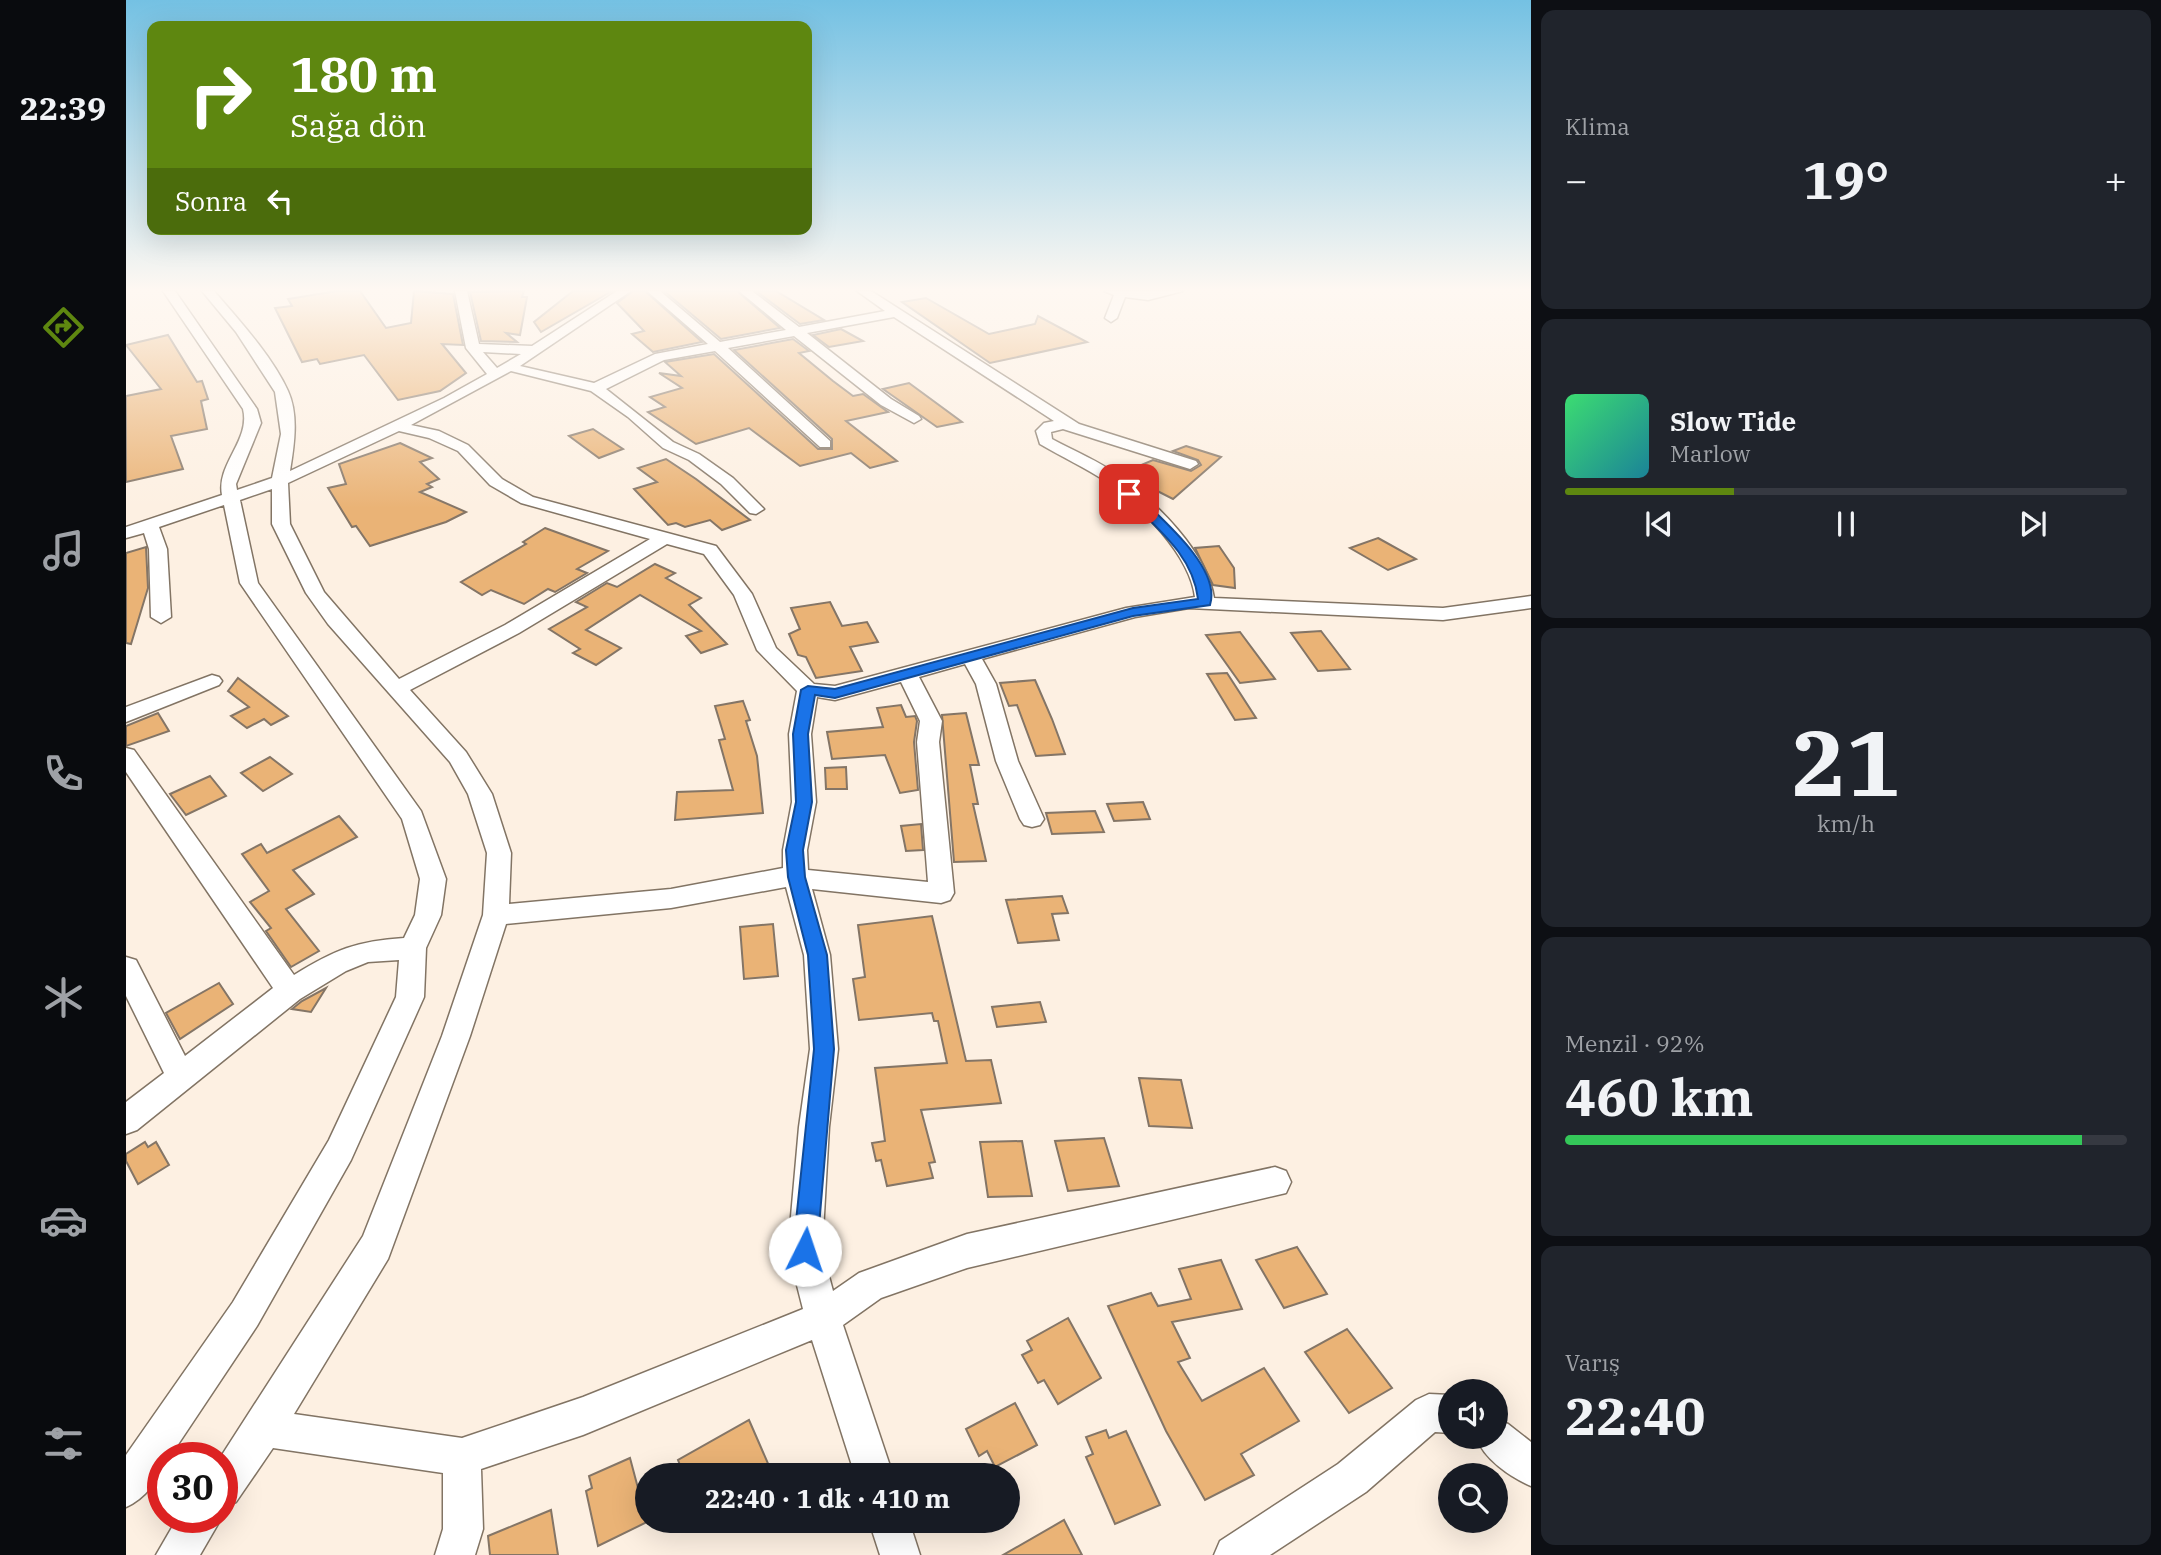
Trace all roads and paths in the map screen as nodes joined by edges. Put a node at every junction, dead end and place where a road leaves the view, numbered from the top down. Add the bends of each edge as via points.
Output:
1 (219, 364) edge
2 (263, 364) edge
3 (483, 364) edge
4 (513, 364) edge
5 (648, 364) edge
6 (738, 364) edge
7 (839, 364) edge
8 (972, 364) edge
9 (509, 367) junction
10 (494, 373) junction
11 (596, 388) junction
12 (914, 419) dead end
13 (395, 426) junction
14 (1077, 427) junction
15 (825, 444) dead end
16 (1189, 464) dead end
17 (270, 483) junction
18 (234, 494) junction
19 (756, 509) dead end
20 (150, 525) junction
21 (126, 533) edge
22 (666, 537) junction
23 (1205, 602) junction
24 (1531, 602) edge
25 (161, 617) dead end
26 (970, 656) junction
27 (906, 672) junction
28 (212, 681) dead end
29 (398, 688) junction
30 (808, 690) junction
31 (126, 715) edge
32 (126, 755) edge
33 (1032, 819) dead end
34 (796, 877) junction
35 (496, 915) junction
36 (413, 948) junction
37 (126, 968) edge
38 (290, 991) junction
39 (181, 1078) junction
40 (126, 1120) edge
41 (1275, 1182) dead end
42 (823, 1318) junction
43 (1438, 1413) edge
44 (264, 1428) junction
45 (1508, 1448) edge
46 (462, 1457) junction
47 (870, 1463) edge
48 (238, 1466) edge
49 (1531, 1467) edge
50 (126, 1488) edge
51 (191, 1533) edge
52 (893, 1533) edge
53 (176, 1555) edge
54 (455, 1555) edge
55 (900, 1555) edge
56 (1234, 1555) edge

1 - 18 street via 250,409 254,423 228,484
2 - 17 street via 282,392 288,434
3 - 10 street
4 - 9 street
5 - 11 street
6 - 15 street
7 - 12 street
8 - 14 street
9 - 10 street
9 - 11 street
10 - 13 street
11 - 19 street via 668,445 727,481
13 - 17 street
13 - 22 street via 434,434 463,448 496,482 527,500
14 - 16 street
14 - 23 street via 1049,426 1043,431 1045,441 1113,479 1145,508 1189,554 1202,579
17 - 18 street
17 - 29 street via 281,524 315,593
18 - 20 street
18 - 36 street via 249,583 413,817 433,879 428,915
20 - 21 street
20 - 25 street via 158,548
22 - 29 street via 512,629
22 - 30 street via 710,550 743,594 767,650
23 - 24 street via 1443,614
23 - 26 street via 1133,612
26 - 27 street
26 - 33 street via 986,684 1007,761
27 - 30 street via 835,693
27 - 34 street via 930,721 941,893
28 - 31 street
29 - 35 street via 458,757 480,794 499,853
30 - 34 street via 800,734 804,802 795,850
32 - 38 street
34 - 35 street via 769,876 716,891 626,905
34 - 42 street via 817,955 824,1049 805,1250
35 - 44 street via 456,1036 376,1247
36 - 38 street via 366,951
36 - 50 street via 410,996 340,1150 245,1314
37 - 39 street
38 - 39 street
39 - 40 street
41 - 42 street via 967,1251 871,1285
42 - 46 street via 583,1416
42 - 47 street
43 - 56 street via 1429,1413 1352,1478
44 - 46 street
44 - 48 street
45 - 49 street
46 - 54 street via 463,1529
51 - 53 street
52 - 55 street

